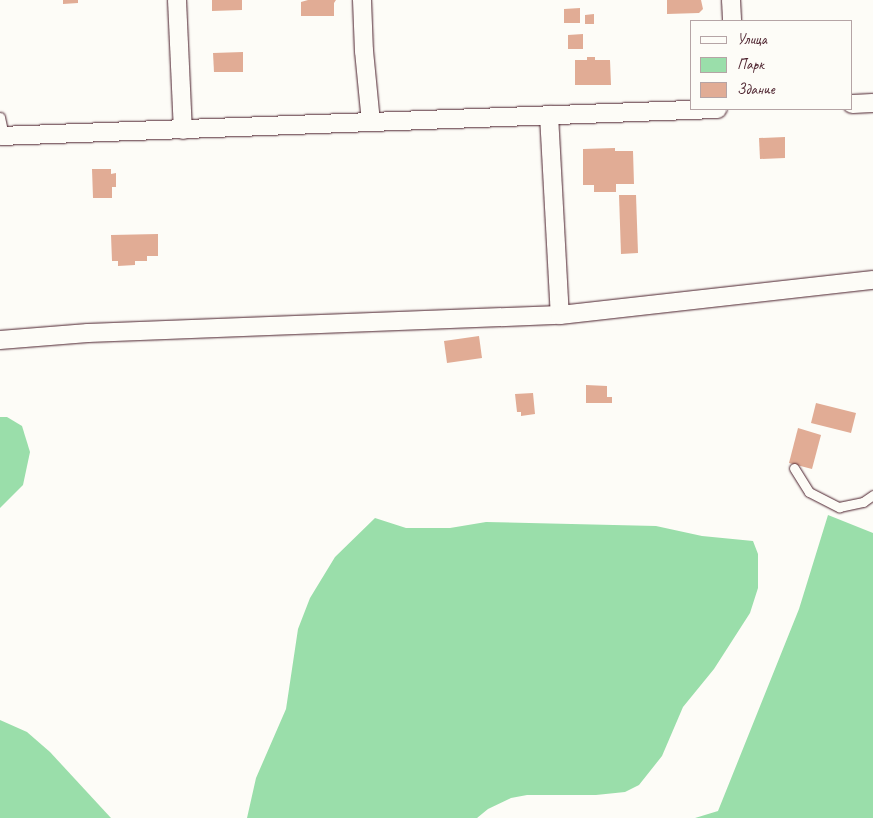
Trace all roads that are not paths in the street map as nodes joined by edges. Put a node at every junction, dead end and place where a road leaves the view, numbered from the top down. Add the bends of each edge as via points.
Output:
1 (177, 0) edge
2 (362, 0) edge
3 (731, 0) edge
4 (732, 20) edge
5 (873, 103) edge
6 (853, 104) edge
7 (690, 110) edge
8 (549, 115) junction
9 (0, 117) edge
10 (371, 122) junction
11 (184, 130) junction
12 (2, 136) edge
13 (873, 280) edge
14 (560, 315) junction
15 (0, 340) edge
16 (794, 468) dead end
17 (873, 495) edge

1 - 11 street
2 - 10 street
3 - 4 street
5 - 6 street
7 - 8 street
8 - 10 street
8 - 14 street
9 - 12 lane
10 - 11 street
11 - 12 street
13 - 14 street
14 - 15 street via 88,333
16 - 17 lane via 809,492 839,507 863,502

